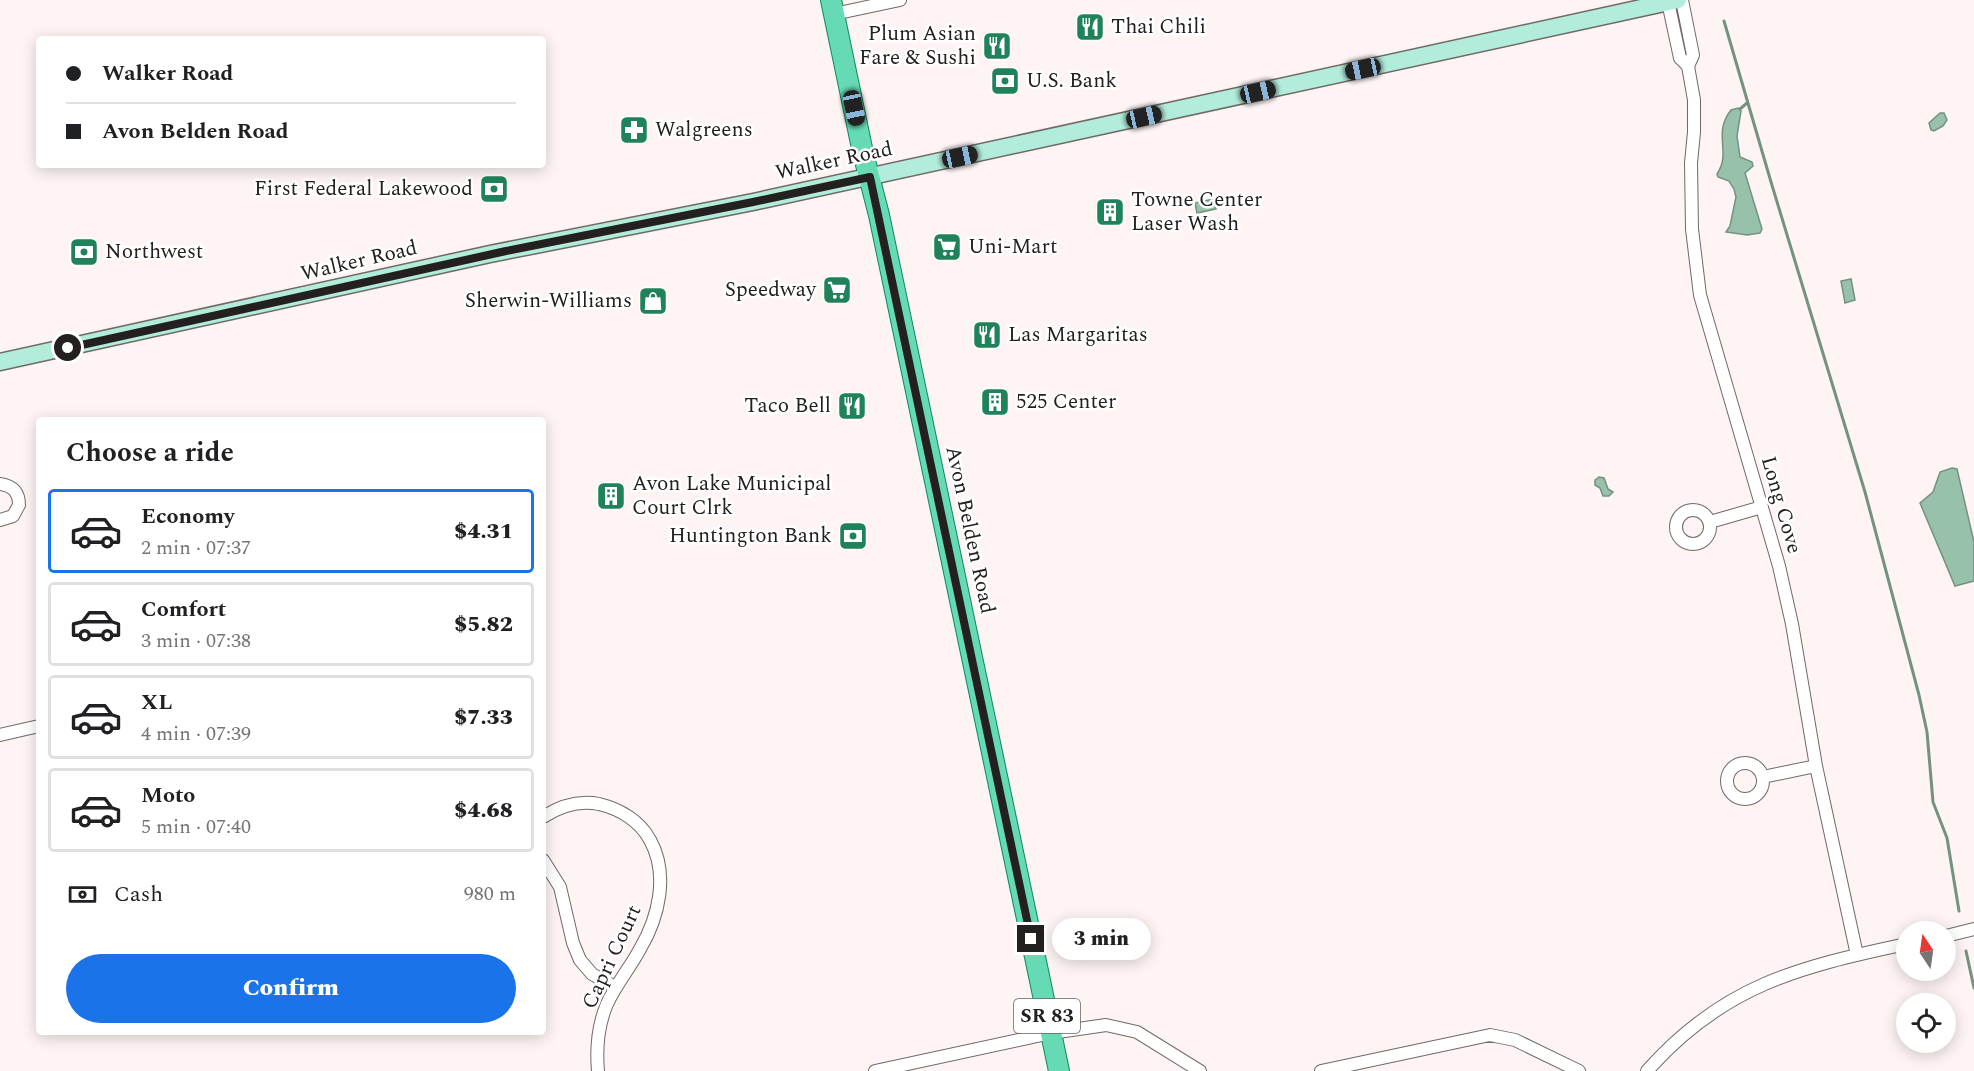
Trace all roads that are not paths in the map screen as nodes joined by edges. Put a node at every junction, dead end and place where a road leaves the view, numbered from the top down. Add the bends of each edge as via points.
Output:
1 (900, 0) edge
2 (1676, 1) edge
3 (833, 7) edge
4 (870, 177) junction
5 (0, 362) edge
6 (0, 484) edge
7 (1762, 507) junction
8 (0, 520) edge
9 (1710, 522) dead end
10 (36, 727) edge
11 (0, 735) edge
12 (1816, 766) junction
13 (1763, 777) dead end
14 (546, 816) edge
15 (546, 865) edge
16 (1974, 929) edge
17 (1956, 934) edge
18 (1896, 946) edge
19 (1857, 955) junction
20 (615, 987) junction
21 (1051, 1033) junction
22 (598, 1071) edge
23 (875, 1071) edge
24 (1059, 1071) edge
25 (1200, 1071) edge
26 (1321, 1071) edge
27 (1579, 1071) edge
28 (1647, 1071) edge

1 - 3 street
2 - 4 street, Walker Road
2 - 7 street, Long Cove via 1680,58 1688,66 1694,100 1692,229 1700,296
3 - 4 main road, Avon Belden Road / SR 83
4 - 5 street, Walker Road via 501,252
4 - 21 main road, Avon Belden Road / SR 83
6 - 8 street via 17,492 19,505 13,516
7 - 9 street
7 - 12 street, Long Cove via 1792,624
10 - 11 street
12 - 13 street
12 - 19 street, Long Cove
14 - 20 street, Capri Court via 567,806 603,805 634,821 655,850 660,876 654,919 640,950
15 - 20 street via 560,887 580,960 592,974
16 - 17 street
18 - 19 street
19 - 28 street via 1800,969 1755,987 1690,1028
20 - 22 street, Capri Court via 602,1021
21 - 23 street
21 - 24 main road, Avon Belden Road / SR 83
21 - 25 street via 1106,1025 1137,1032
26 - 27 street via 1490,1035 1515,1040

